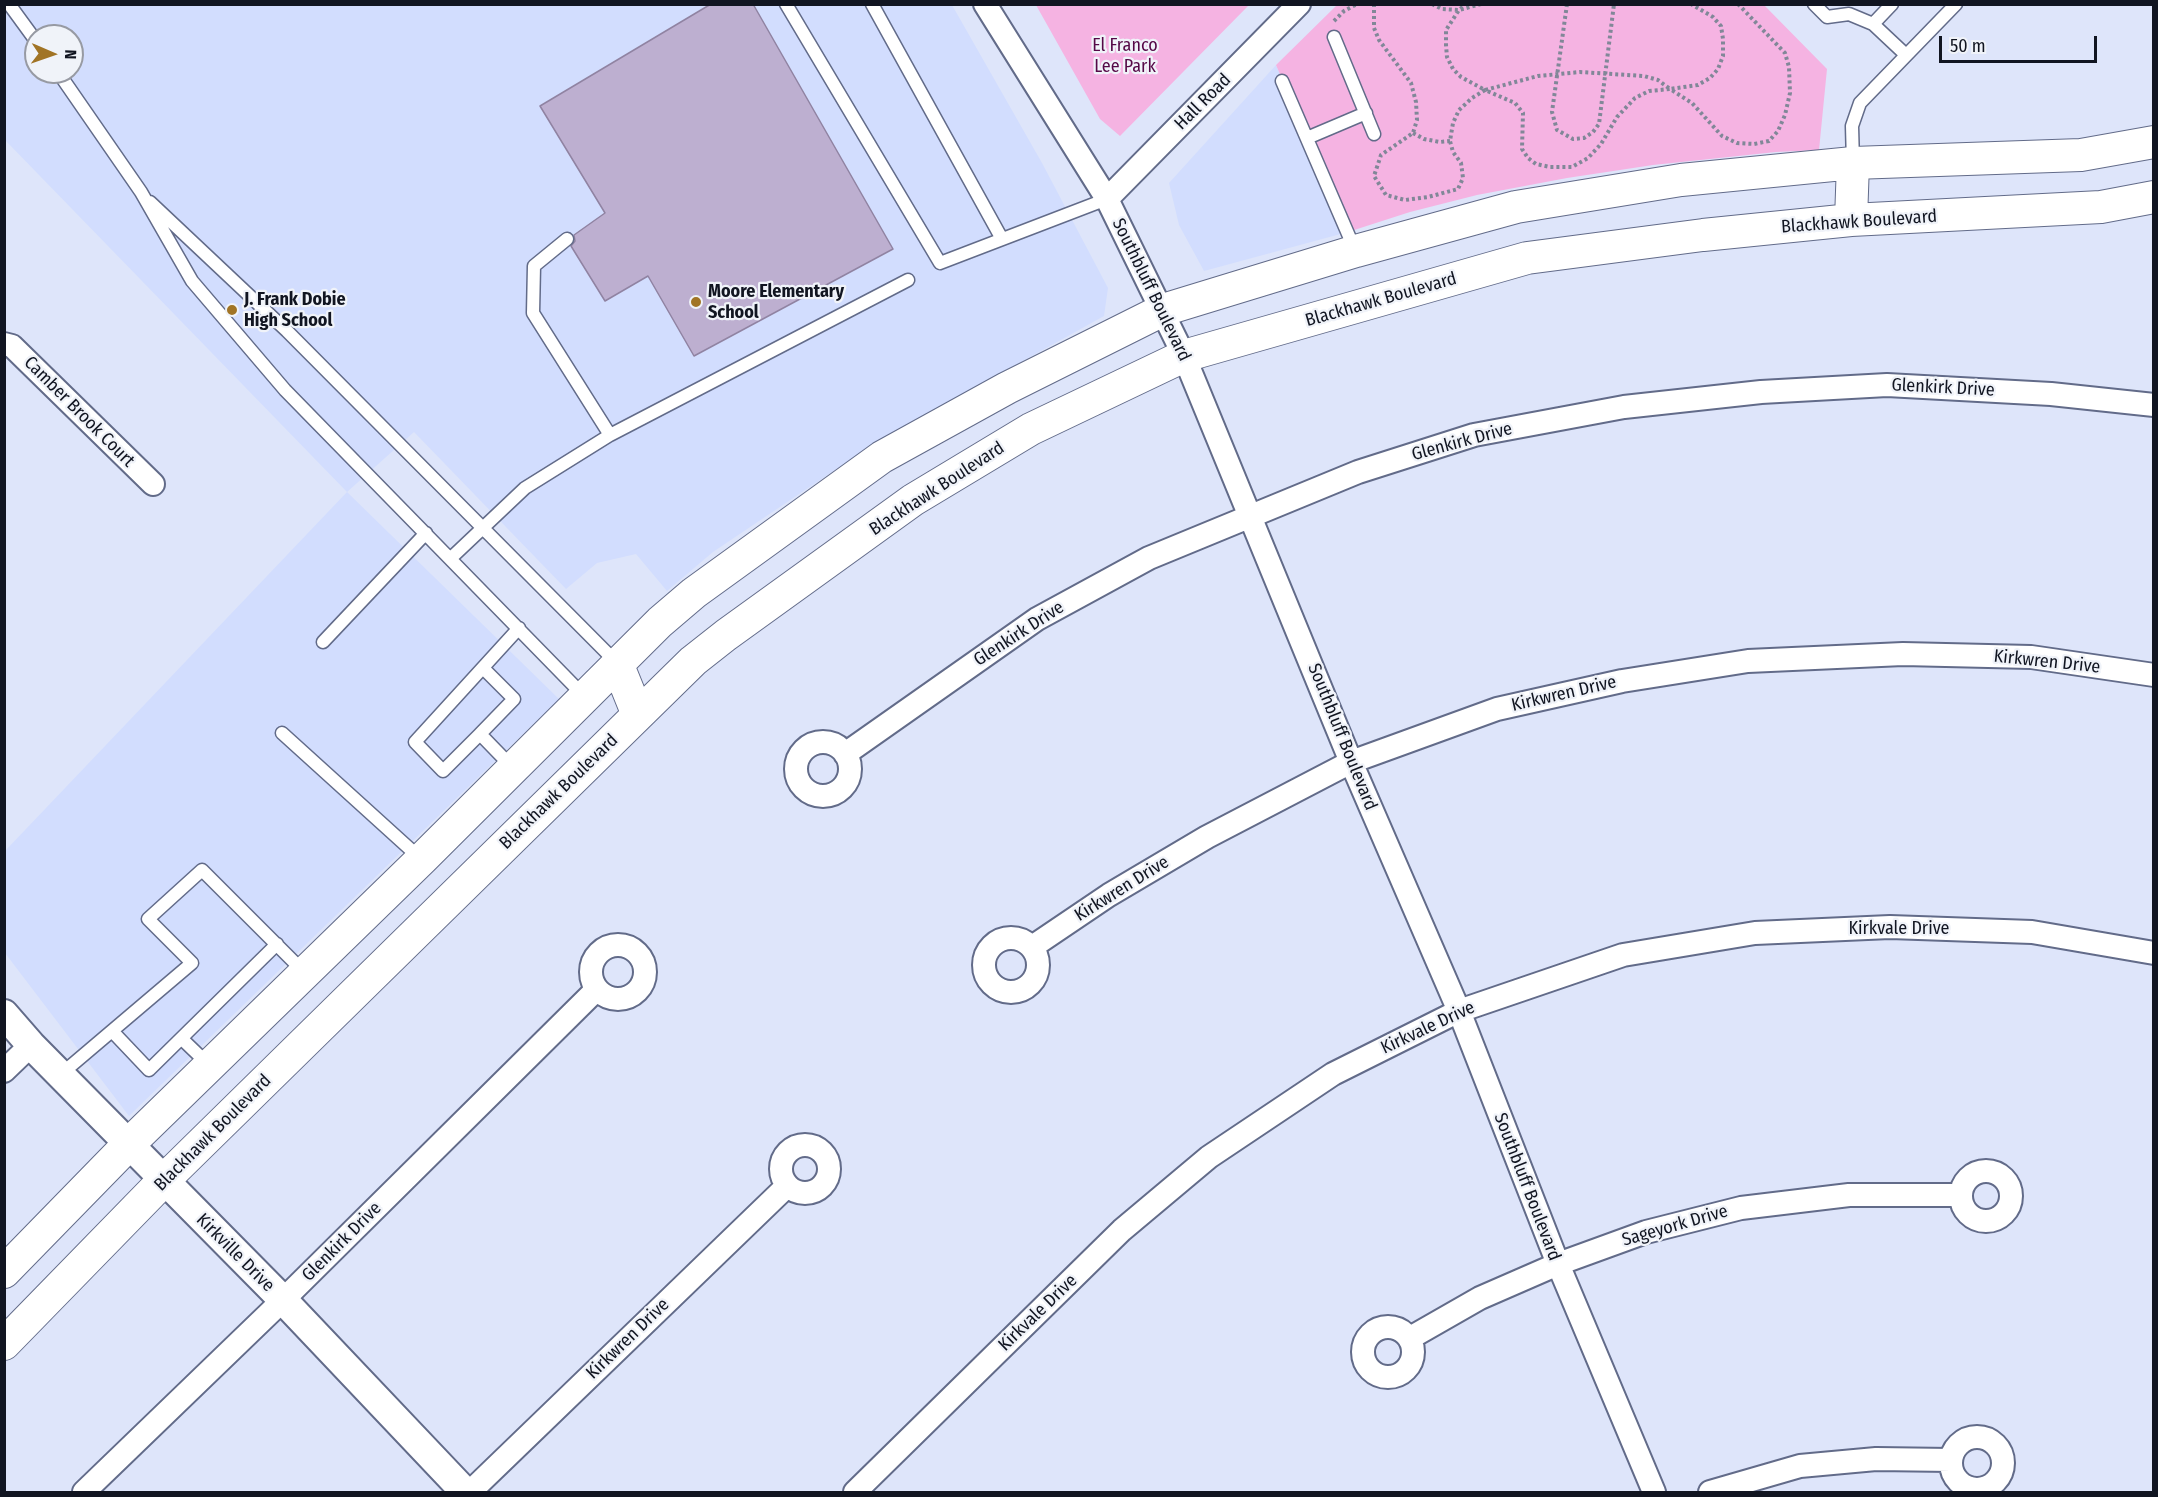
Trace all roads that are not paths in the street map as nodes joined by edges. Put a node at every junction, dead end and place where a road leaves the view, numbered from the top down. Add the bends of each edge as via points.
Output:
1 (9, 4) edge
2 (786, 4) edge
3 (872, 4) edge
4 (985, 4) edge
5 (1299, 4) edge
6 (1814, 4) edge
7 (1956, 4) edge
8 (1888, 6) edge
9 (1873, 24) junction
10 (24, 25) edge
11 (1334, 37) road end
12 (1906, 56) junction
13 (1282, 81) dead end
14 (66, 84) edge
15 (1366, 113) junction
16 (1374, 134) dead end
17 (1307, 138) junction
18 (2154, 142) edge
19 (1853, 163) junction
20 (141, 192) junction
21 (2154, 197) edge
22 (1107, 200) junction
23 (1516, 207) junction
24 (1851, 220) junction
25 (567, 239) dead end
26 (1002, 239) junction
27 (1356, 251) junction
28 (1527, 258) junction
29 (908, 280) dead end
30 (1163, 310) junction
31 (4, 344) edge
32 (1184, 356) junction
33 (1007, 388) junction
34 (2154, 405) edge
35 (1031, 429) junction
36 (610, 435) junction
37 (153, 484) dead end
38 (1251, 514) junction
39 (482, 528) junction
40 (426, 532) junction
41 (451, 558) junction
42 (519, 628) junction
43 (323, 642) dead end
44 (617, 663) junction
45 (483, 668) junction
46 (2154, 675) edge
47 (586, 697) junction
48 (638, 715) junction
49 (282, 733) dead end
50 (480, 734) junction
51 (845, 754) dead end
52 (1351, 762) junction
53 (513, 768) junction
54 (422, 860) junction
55 (277, 944) junction
56 (1032, 947) dead end
57 (2154, 953) edge
58 (305, 973) junction
59 (597, 989) dead end
60 (1459, 1011) junction
61 (4, 1014) edge
62 (112, 1031) junction
63 (182, 1039) junction
64 (31, 1045) junction
65 (209, 1066) junction
66 (4, 1071) edge
67 (60, 1075) junction
68 (129, 1144) junction
69 (164, 1181) junction
70 (787, 1186) dead end
71 (1961, 1195) dead end
72 (1558, 1264) junction
73 (4, 1272) edge
74 (283, 1300) junction
75 (1410, 1338) dead end
76 (4, 1344) edge
77 (1951, 1460) dead end
78 (84, 1492) edge
79 (467, 1492) edge
80 (855, 1492) edge
81 (1654, 1492) edge
82 (1710, 1492) edge

1 - 10 lane
2 - 26 lane via 940,263
3 - 26 lane
4 - 22 street, Southbluff Boulevard
5 - 22 street, Hall Road
6 - 9 lane via 1827,17 1849,14
7 - 12 lane
8 - 9 lane
9 - 12 lane
11 - 15 lane
12 - 19 lane via 1860,103 1852,126
13 - 17 lane
14 - 20 lane
15 - 16 lane
15 - 17 lane
17 - 27 lane
18 - 19 main road via 2081,155
19 - 23 main road via 1681,180
19 - 24 main road
20 - 39 lane via 287,331
20 - 40 lane via 192,281 285,390
21 - 24 main road, Blackhawk Boulevard via 2101,207
22 - 26 lane
22 - 30 street, Southbluff Boulevard
23 - 27 main road
23 - 28 main road
24 - 28 main road, Blackhawk Boulevard
25 - 36 lane via 534,266 533,313
27 - 30 main road
28 - 32 main road, Blackhawk Boulevard
29 - 36 lane
30 - 32 street, Southbluff Boulevard
30 - 33 main road
31 - 37 street, Camber Brook Court via 12,346
32 - 35 main road, Blackhawk Boulevard
32 - 38 street, Southbluff Boulevard
33 - 35 main road
33 - 44 main road via 882,457 694,593
34 - 38 street, Glenkirk Drive via 2051,394 1887,385 1761,392 1624,407 1474,435 1358,472
35 - 48 main road, Blackhawk Boulevard via 913,500 726,635
36 - 39 lane via 525,488
38 - 51 street, Glenkirk Drive via 1149,558 1037,619
38 - 52 street, Southbluff Boulevard
39 - 41 lane
39 - 44 lane
40 - 41 lane
40 - 43 lane
41 - 42 lane
42 - 45 lane
42 - 47 lane
44 - 47 main road
44 - 48 main road
45 - 50 lane via 514,699
45 - 50 lane via 415,742 443,771
46 - 52 street, Kirkwren Drive via 2031,657 1903,654 1748,661 1622,681 1497,709
47 - 48 main road
47 - 53 main road
48 - 69 main road, Blackhawk Boulevard
49 - 54 lane
50 - 53 lane
52 - 56 street, Kirkwren Drive via 1207,837 1109,895
52 - 60 street, Southbluff Boulevard
53 - 54 main road
54 - 58 main road
55 - 58 lane
55 - 62 lane via 202,870 147,919 192,963
55 - 63 lane
57 - 60 street, Kirkvale Drive via 2032,932 1890,927 1755,933 1623,955
58 - 65 main road
59 - 74 street, Glenkirk Drive
60 - 72 street, Southbluff Boulevard
60 - 80 street, Kirkvale Drive via 1333,1074 1209,1157 1122,1230
61 - 64 street, Kirkville Drive
62 - 63 lane via 149,1070
62 - 67 lane
63 - 65 lane
64 - 66 street
64 - 67 street, Kirkville Drive
65 - 68 main road
67 - 68 street, Kirkville Drive
68 - 69 street, Kirkville Drive
68 - 73 main road
69 - 74 street, Kirkville Drive
69 - 76 main road, Blackhawk Boulevard
70 - 79 street, Kirkwren Drive
71 - 72 street, Sageyork Drive via 1849,1195 1741,1208 1646,1232
72 - 75 street, Sageyork Drive via 1480,1298
72 - 81 street, Southbluff Boulevard
74 - 78 street, Glenkirk Drive
74 - 79 street, Kirkville Drive
77 - 82 street via 1876,1459 1800,1466

